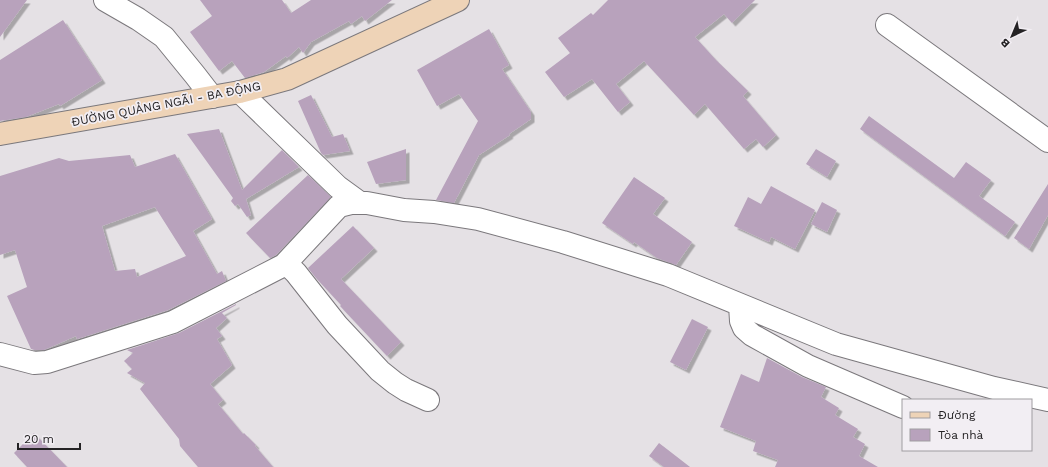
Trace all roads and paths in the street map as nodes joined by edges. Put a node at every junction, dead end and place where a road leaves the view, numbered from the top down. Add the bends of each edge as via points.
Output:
1 (105, 0) edge
2 (458, 0) edge
3 (887, 25) dead end
4 (240, 92) junction
5 (212, 97) junction
6 (0, 134) edge
7 (1048, 141) edge
8 (360, 203) junction
9 (284, 265) junction
10 (740, 305) junction
11 (0, 354) edge
12 (428, 400) dead end
13 (1048, 400) edge
14 (902, 407) edge

1 - 5 street via 164,37
2 - 4 main road, ĐƯỜNG QUẢNG NGÃI - BA ĐỘNG via 287,79
3 - 7 street
4 - 5 main road, ĐƯỜNG QUẢNG NGÃI - BA ĐỘNG
4 - 8 street via 338,186
5 - 6 main road, ĐƯỜNG QUẢNG NGÃI - BA ĐỘNG
8 - 9 street via 339,206
8 - 10 street via 478,219 668,275
9 - 11 street via 173,322 102,345 34,364
9 - 12 street via 296,273 337,325 380,370 401,386
10 - 13 street via 836,344 994,388
10 - 14 street via 741,321 752,335 808,366

